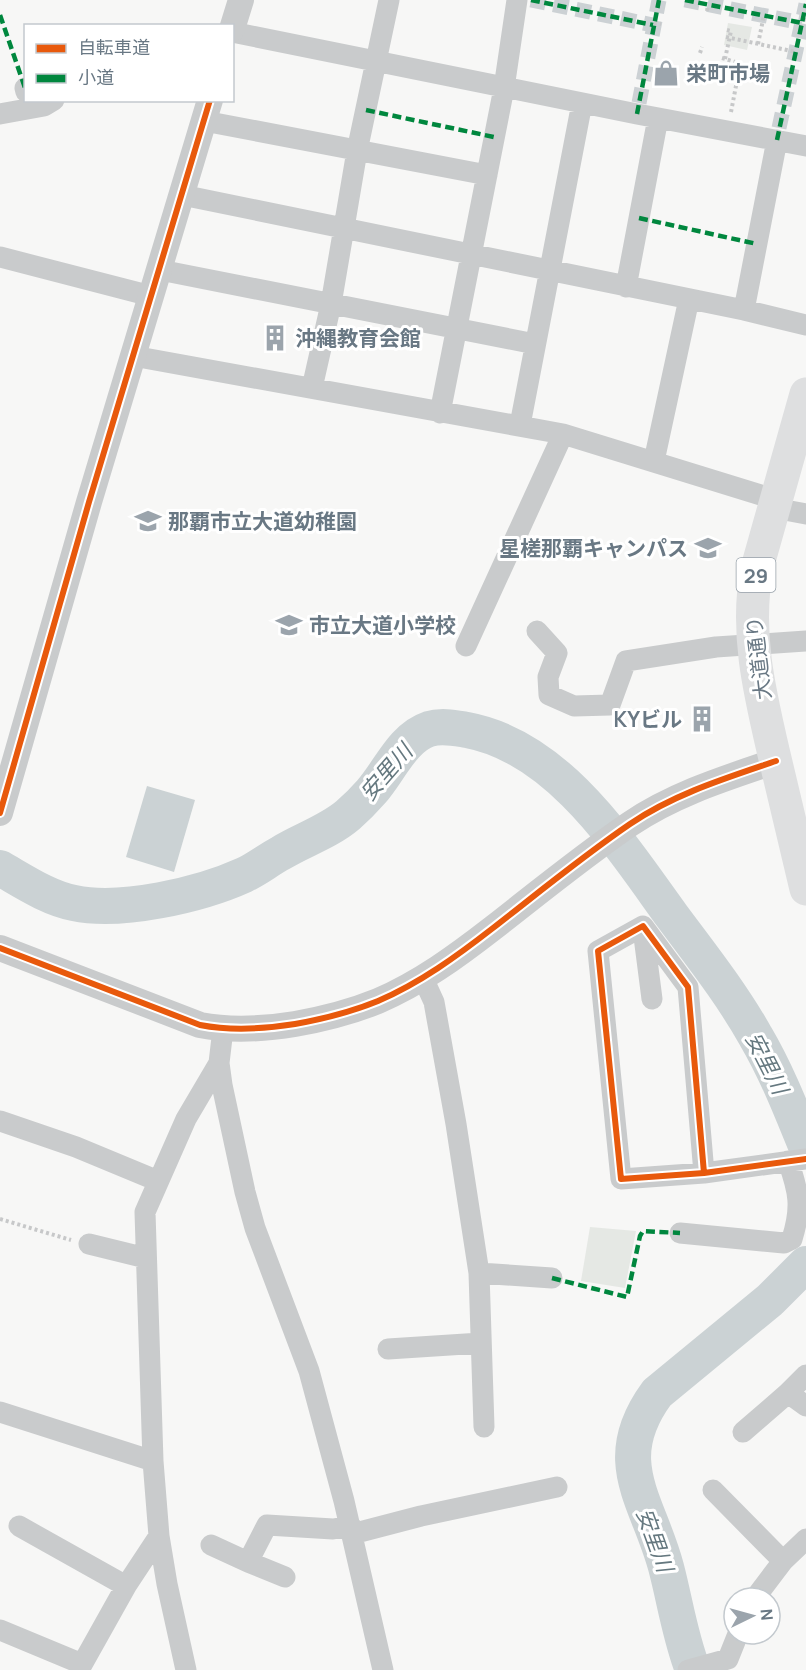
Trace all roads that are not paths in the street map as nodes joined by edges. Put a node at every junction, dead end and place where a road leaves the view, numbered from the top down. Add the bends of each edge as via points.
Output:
1 (241, 0) edge
2 (389, 0) edge
3 (517, 0) edge
4 (234, 24) edge
5 (234, 30) edge
6 (377, 61) junction
7 (504, 88) junction
8 (24, 99) edge
9 (35, 102) edge
10 (51, 102) edge
11 (582, 103) junction
12 (207, 111) edge
13 (0, 114) edge
14 (658, 118) junction
15 (777, 140) junction
16 (806, 146) edge
17 (357, 151) junction
18 (487, 175) junction
19 (182, 195) junction
20 (345, 229) junction
21 (470, 255) junction
22 (0, 257) edge
23 (159, 270) junction
24 (549, 271) junction
25 (626, 286) junction
26 (151, 296) junction
27 (689, 299) junction
28 (331, 304) junction
29 (744, 310) junction
30 (806, 325) edge
31 (456, 329) junction
32 (535, 344) junction
33 (133, 356) junction
34 (312, 388) junction
35 (806, 394) edge
36 (440, 413) junction
37 (520, 425) junction
38 (562, 434) junction
39 (654, 461) junction
40 (776, 504) junction
41 (806, 514) edge
42 (537, 632) dead end
43 (806, 641) edge
44 (753, 645) junction
45 (466, 646) dead end
46 (776, 761) junction
47 (0, 813) edge
48 (806, 889) edge
49 (643, 926) junction
50 (0, 948) edge
51 (423, 978) junction
52 (652, 999) dead end
53 (223, 1029) junction
54 (219, 1063) junction
55 (0, 1121) edge
56 (796, 1160) edge
57 (704, 1173) junction
58 (158, 1181) junction
59 (680, 1233) dead end
60 (89, 1244) road end
61 (146, 1258) junction
62 (478, 1273) junction
63 (552, 1278) dead end
64 (481, 1344) junction
65 (388, 1349) dead end
66 (806, 1375) edge
67 (788, 1393) junction
68 (806, 1406) edge
69 (0, 1412) edge
70 (484, 1426) dead end
71 (743, 1432) dead end
72 (153, 1461) junction
73 (557, 1487) dead end
74 (713, 1490) dead end
75 (19, 1526) dead end
76 (351, 1530) junction
77 (159, 1536) junction
78 (806, 1539) edge
79 (211, 1545) dead end
80 (783, 1561) junction
81 (248, 1562) junction
82 (285, 1577) dead end
83 (126, 1586) junction
84 (764, 1586) edge
85 (0, 1630) edge
86 (733, 1646) edge
87 (80, 1667) edge
88 (186, 1670) edge
89 (383, 1670) edge
90 (688, 1670) edge

1 - 4 street
2 - 6 street
3 - 7 street
5 - 6 street
6 - 7 street
6 - 17 street
7 - 11 street
7 - 18 street
8 - 13 street
9 - 10 street via 44,106
11 - 14 street
11 - 24 street
12 - 17 street
12 - 19 street
14 - 15 street
14 - 25 street
15 - 16 street
15 - 29 street
17 - 18 street
17 - 20 street
18 - 21 street
19 - 20 street
19 - 23 street
20 - 21 street
20 - 28 street
21 - 24 street
21 - 31 street
22 - 26 street
23 - 26 street
23 - 28 street
24 - 25 street
24 - 32 street
25 - 27 street
26 - 33 street
27 - 29 street
27 - 39 street
28 - 31 street
28 - 34 street
29 - 30 street
31 - 32 street
31 - 36 street
32 - 37 street
33 - 34 street
33 - 47 street
34 - 36 street
35 - 40 main road, 大道通り / 29
36 - 37 street
37 - 38 street
38 - 39 street
38 - 45 street
39 - 40 street
40 - 41 street
40 - 44 main road, 大道通り / 29 via 757,568
42 - 44 street via 557,653 548,677 549,695 574,706 610,705 626,661
43 - 44 street
44 - 46 main road, 大道通り / 29
46 - 48 main road, 大道通り / 29
46 - 51 street via 675,799 630,824
49 - 52 street
49 - 57 street via 687,987
49 - 57 street via 598,951 621,1179
50 - 53 street via 183,1019
51 - 53 street via 380,1000 329,1017 269,1027
51 - 62 street via 434,1002
53 - 54 street
54 - 58 street via 186,1119
54 - 76 street via 250,1211 309,1371
55 - 58 street
56 - 57 street
56 - 59 street via 800,1203 792,1239 784,1243
58 - 61 street via 145,1212
60 - 61 street
61 - 72 street
62 - 63 street
62 - 64 street
64 - 65 street
64 - 70 street
66 - 67 street
67 - 68 street
67 - 71 street
69 - 72 street
72 - 77 street
73 - 76 street
74 - 80 street
75 - 83 street
76 - 81 street via 267,1525
76 - 89 street
77 - 83 street
77 - 88 street
78 - 80 street
79 - 81 street
80 - 84 street
81 - 82 street
83 - 87 street
85 - 87 street
86 - 90 street via 728,1659

